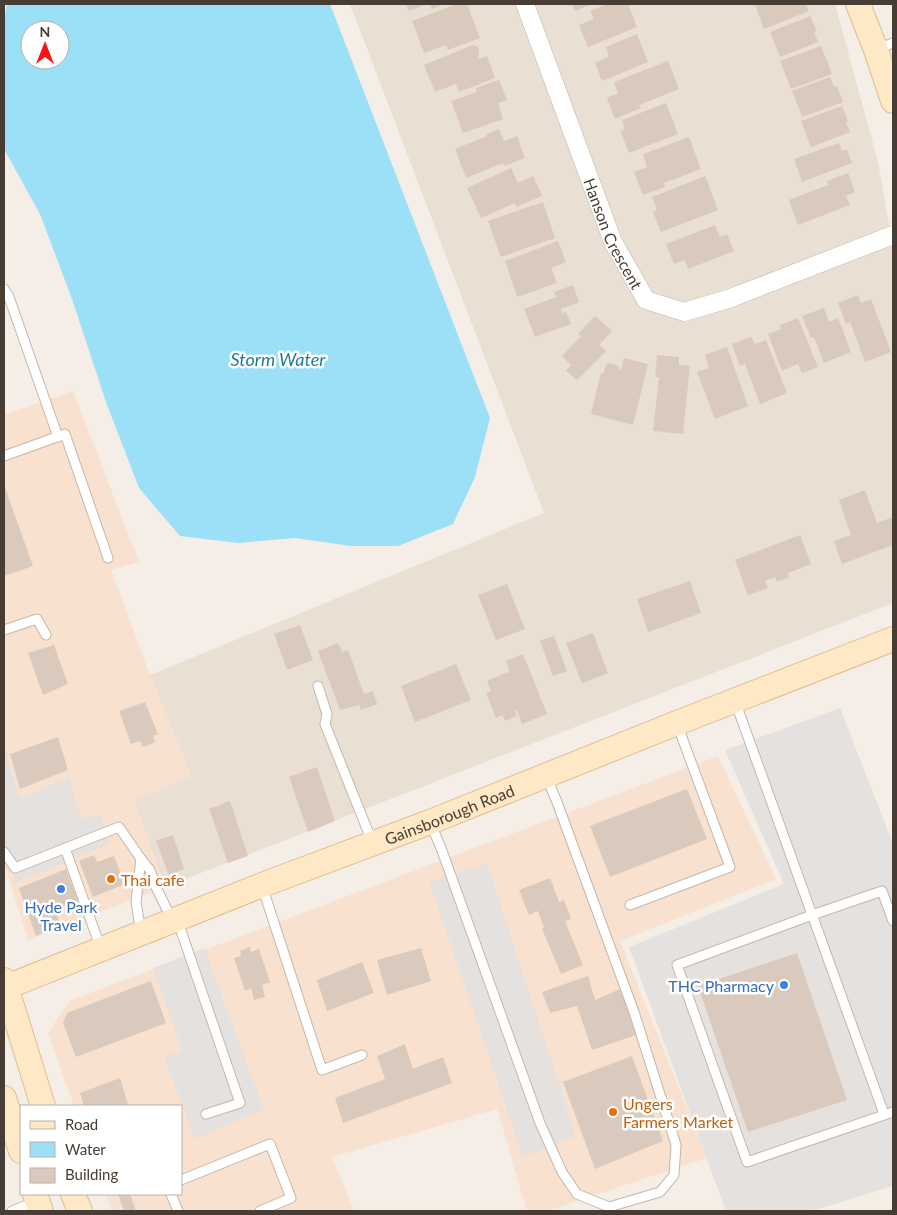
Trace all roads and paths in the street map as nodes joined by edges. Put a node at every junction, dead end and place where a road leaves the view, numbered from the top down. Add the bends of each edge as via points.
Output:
1 (525, 4) edge
2 (858, 4) edge
3 (885, 46) edge
4 (893, 101) edge
5 (893, 235) edge
6 (4, 289) edge
7 (58, 437) junction
8 (4, 456) edge
9 (108, 558) dead end
10 (4, 630) edge
11 (46, 635) dead end
12 (893, 639) edge
13 (318, 686) dead end
14 (735, 700) junction
15 (677, 723) junction
16 (546, 776) junction
17 (430, 822) junction
18 (373, 844) junction
19 (66, 848) junction
20 (4, 852) edge
21 (141, 859) junction
22 (262, 886) junction
23 (630, 905) dead end
24 (812, 914) junction
25 (175, 920) junction
26 (893, 921) edge
27 (141, 933) junction
28 (101, 949) junction
29 (4, 985) edge
30 (362, 1055) dead end
31 (4, 1098) edge
32 (43, 1105) edge
33 (889, 1113) edge
34 (206, 1114) dead end
35 (20, 1148) edge
36 (182, 1180) edge
37 (74, 1195) edge
38 (170, 1195) edge
39 (38, 1202) edge
40 (12, 1211) edge
41 (80, 1211) edge
42 (178, 1211) edge
43 (260, 1211) edge

1 - 5 street, Hanson Crescent via 613,242 646,300 684,312
2 - 3 main road
3 - 4 main road
6 - 7 lane
7 - 8 lane
7 - 9 lane via 65,434
10 - 11 lane via 37,619
12 - 14 main road, Gainsborough Road
13 - 18 lane via 327,714 325,724
14 - 15 main road, Gainsborough Road
14 - 24 lane
15 - 16 main road, Gainsborough Road
15 - 23 lane via 730,867
16 - 17 main road, Gainsborough Road
16 - 17 lane via 634,1012 676,1145 674,1175 660,1192 609,1207 577,1194 562,1172 540,1122
17 - 18 main road, Gainsborough Road
18 - 22 main road, Gainsborough Road
19 - 20 lane via 15,868
19 - 21 lane via 120,827
19 - 28 lane
21 - 25 lane via 150,870
21 - 27 lane via 136,902
22 - 25 main road, Gainsborough Road
22 - 30 lane via 322,1070
24 - 26 lane via 882,891
24 - 33 lane
24 - 33 lane via 677,965 747,1162
25 - 27 main road, Gainsborough Road
25 - 34 lane via 240,1103
27 - 28 main road, Gainsborough Road
28 - 29 main road, Gainsborough Road
29 - 32 main road
31 - 35 main road
36 - 43 lane via 270,1144 291,1198
37 - 41 main road
38 - 42 lane
39 - 40 lane

